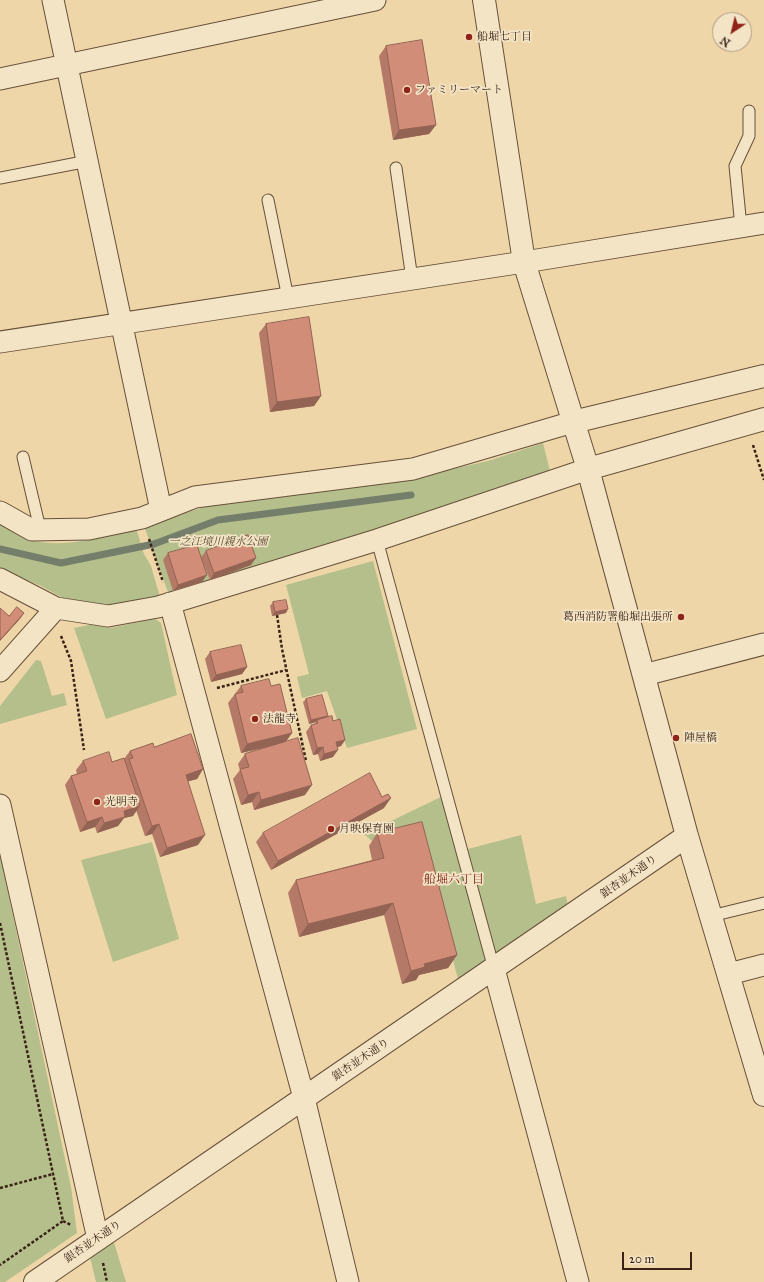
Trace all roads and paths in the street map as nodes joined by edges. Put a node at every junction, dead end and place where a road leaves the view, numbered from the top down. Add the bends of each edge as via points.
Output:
1 (53, 0) edge
2 (375, 0) edge
3 (484, 0) edge
4 (68, 66) junction
5 (0, 79) edge
6 (749, 111) dead end
7 (88, 161) junction
8 (396, 168) dead end
9 (0, 178) edge
10 (268, 200) dead end
11 (764, 223) edge
12 (741, 227) junction
13 (524, 262) junction
14 (412, 279) junction
15 (288, 298) junction
16 (122, 324) junction
17 (0, 342) edge
18 (764, 376) edge
19 (764, 419) edge
20 (573, 422) junction
21 (752, 442) dead end
22 (23, 457) dead end
23 (588, 469) junction
24 (764, 480) edge
25 (161, 510) junction
26 (0, 512) edge
27 (142, 518) junction
28 (40, 529) junction
29 (377, 540) junction
30 (0, 579) edge
31 (170, 603) junction
32 (54, 610) junction
33 (277, 615) edge
34 (764, 644) edge
35 (286, 670) junction
36 (0, 671) edge
37 (644, 675) junction
38 (214, 689) dead end
39 (84, 750) dead end
40 (306, 761) edge
41 (0, 805) edge
42 (687, 836) junction
43 (764, 903) edge
44 (711, 916) junction
45 (0, 923) edge
46 (764, 965) edge
47 (494, 969) junction
48 (729, 974) junction
49 (764, 1095) edge
50 (304, 1098) junction
51 (53, 1174) junction
52 (0, 1188) edge
53 (98, 1238) junction
54 (0, 1265) edge
55 (35, 1282) edge
56 (348, 1282) edge
57 (578, 1282) edge

1 - 4 street
2 - 4 street
3 - 13 street
4 - 5 street
4 - 7 street
6 - 12 lane via 750,136 735,166
7 - 9 lane
7 - 16 street
8 - 14 lane
10 - 15 lane
11 - 12 street
12 - 13 street
13 - 14 street
13 - 20 street
14 - 15 street
15 - 16 street
16 - 17 street
16 - 25 street
18 - 20 street
19 - 23 street
20 - 23 street
20 - 25 street via 413,469 195,497
21 - 24 path
22 - 28 lane
23 - 29 street
23 - 37 street
25 - 27 street
26 - 28 street via 32,530
27 - 28 street via 89,529
27 - 31 path
29 - 31 street
29 - 47 lane
30 - 32 street
31 - 32 street via 108,616
31 - 50 street
32 - 36 street
32 - 39 path via 71,661
33 - 35 path
34 - 37 street
35 - 38 path
35 - 40 path
37 - 42 street
41 - 53 street
42 - 44 street
42 - 47 street, 銀杏並木通り
43 - 44 lane
44 - 48 street
45 - 51 path
46 - 48 street
47 - 50 street, 銀杏並木通り
47 - 57 street
48 - 49 street
50 - 53 street, 銀杏並木通り
50 - 56 street
51 - 52 path
51 - 54 path via 63,1221
53 - 55 street, 銀杏並木通り

